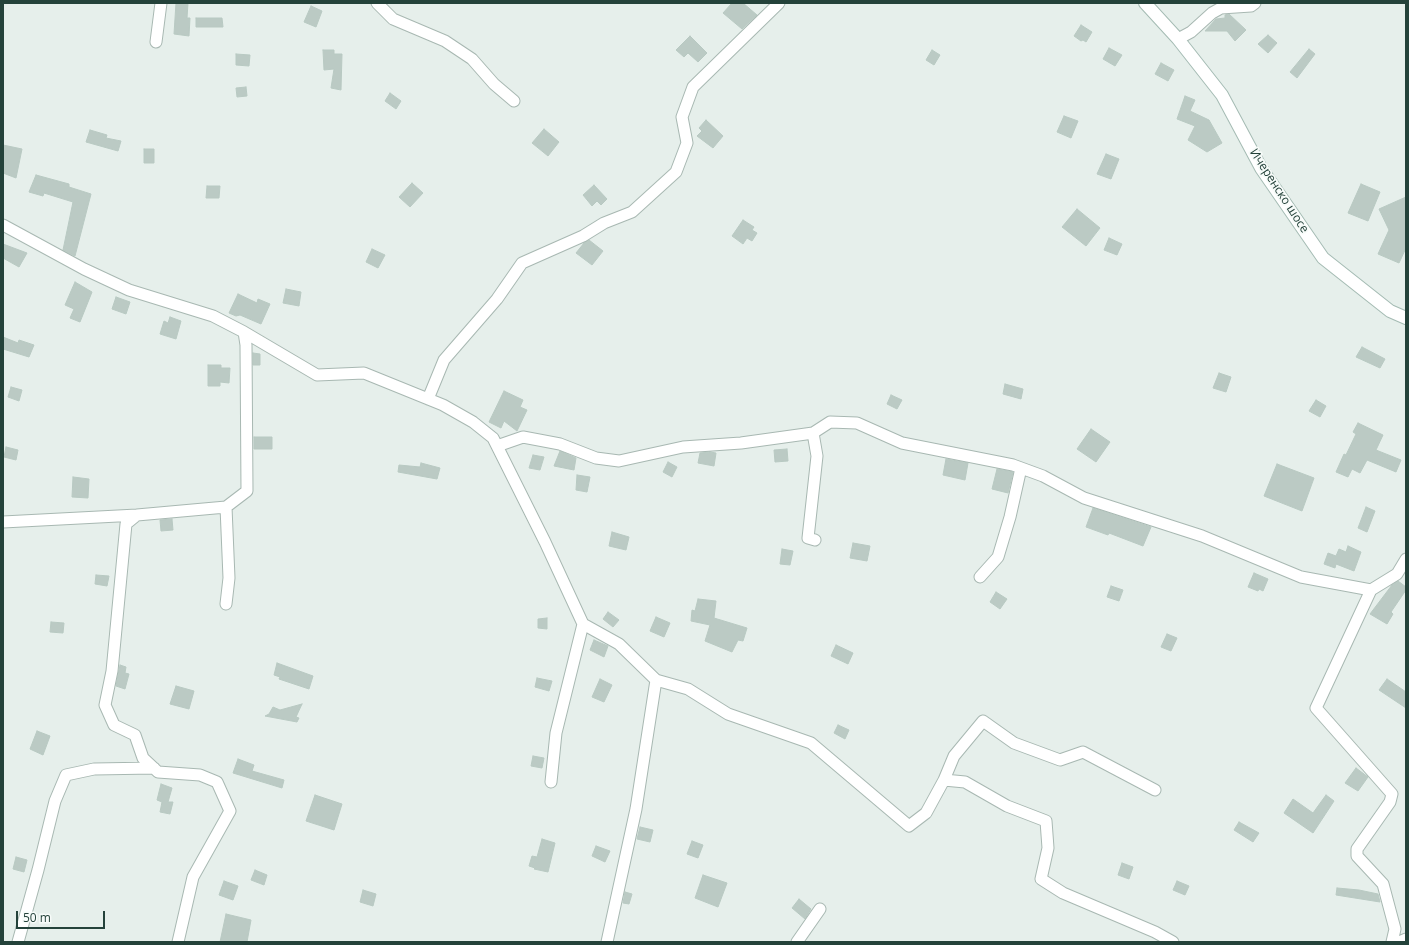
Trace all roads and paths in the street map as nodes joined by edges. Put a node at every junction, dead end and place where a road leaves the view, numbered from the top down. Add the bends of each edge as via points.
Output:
1 (161, 3) edge
2 (377, 3) edge
3 (779, 3) edge
4 (1145, 3) edge
5 (1255, 3) edge
6 (1178, 39) junction
7 (156, 42) dead end
8 (514, 102) dead end
9 (3, 225) edge
10 (1406, 318) edge
11 (244, 332) junction
12 (428, 399) junction
13 (813, 433) junction
14 (497, 446) junction
15 (1021, 468) junction
16 (226, 507) junction
17 (137, 515) junction
18 (3, 522) edge
19 (815, 540) dead end
20 (1406, 559) edge
21 (980, 577) dead end
22 (1371, 590) junction
23 (226, 604) dead end
24 (583, 624) junction
25 (656, 680) junction
26 (154, 768) junction
27 (944, 780) junction
28 (551, 782) dead end
29 (1155, 790) dead end
30 (820, 909) dead end
31 (1406, 939) edge
32 (18, 942) edge
33 (178, 942) edge
34 (607, 942) edge
35 (797, 942) edge
36 (1173, 942) edge
37 (1392, 942) edge
38 (1399, 942) edge

1 - 7 street
2 - 8 street via 393,19 445,41 472,59
3 - 12 street via 693,87 682,117 687,143 676,172 632,212 522,263 497,299 444,360
4 - 6 street, Ичеренско шосе
5 - 6 street via 1251,6 1221,8
6 - 10 street, Ичеренско шосе via 1222,95 1261,168 1323,258 1390,311
9 - 11 street via 129,290 213,316
11 - 12 street via 317,375 364,373
11 - 16 street via 247,491
12 - 14 street via 473,422 493,438
13 - 14 street via 741,443 682,447 619,461 596,458 560,444 524,437
13 - 15 street via 830,422 857,423 902,443
13 - 19 street via 817,456 808,538
14 - 24 street
15 - 21 street via 998,557
15 - 22 street via 1043,476 1084,498 1202,536 1301,577
16 - 17 street
16 - 23 street via 229,578
17 - 18 street
17 - 26 street via 126,524 112,671 105,705 114,725 135,735 143,758
20 - 22 street via 1397,574
22 - 37 street via 1316,708 1392,794 1390,802 1358,849 1357,856 1383,884 1395,929
24 - 25 street via 619,644
24 - 28 street via 556,733
25 - 27 street via 688,690 728,714 811,743 909,826 926,813
25 - 34 street via 636,809
26 - 32 street via 94,769 66,775 55,801
26 - 33 street via 158,772 200,775 217,782 230,811 193,877
27 - 29 street via 954,756 983,721 1014,743 1060,760 1083,752
27 - 36 street via 965,782 1006,806 1046,821 1048,848 1041,879 1063,893
30 - 35 street
31 - 38 street

